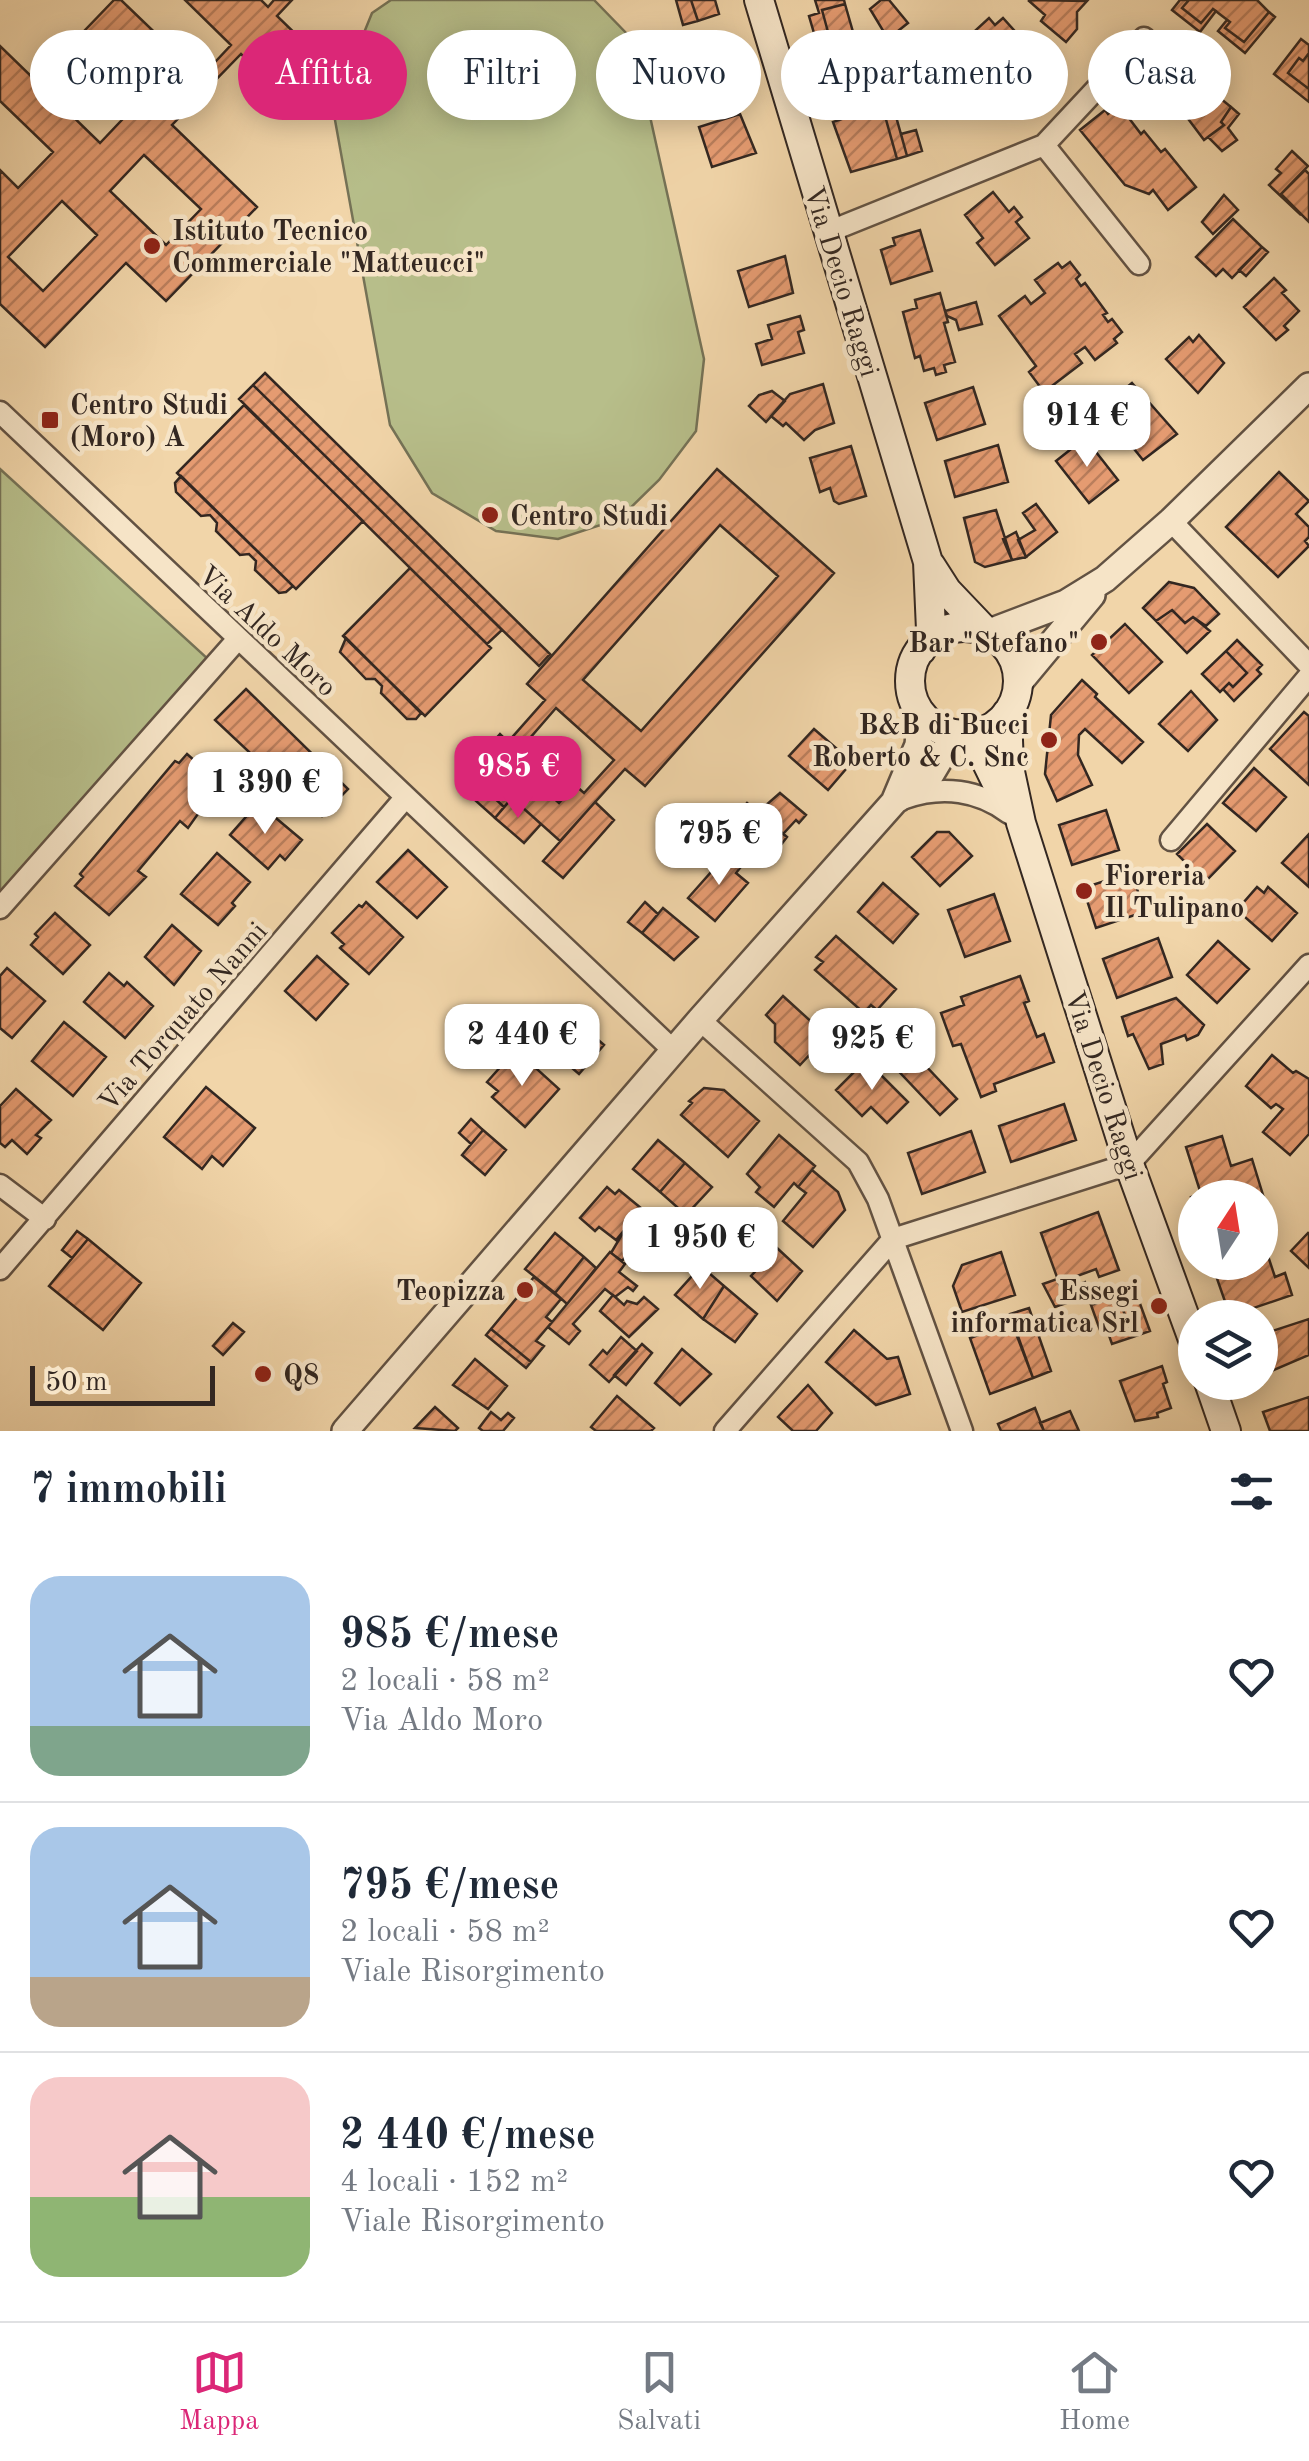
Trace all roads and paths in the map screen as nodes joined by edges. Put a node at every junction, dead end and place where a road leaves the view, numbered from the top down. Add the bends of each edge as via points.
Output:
1 (759, 0) edge
2 (1088, 98) edge
3 (1044, 145) junction
4 (828, 232) junction
5 (1139, 264) dead end
6 (1309, 386) edge
7 (0, 412) edge
8 (1171, 522) junction
9 (928, 562) junction
10 (1105, 579) junction
11 (988, 633) junction
12 (238, 640) junction
13 (921, 650) junction
14 (1309, 665) edge
15 (1309, 676) edge
16 (1018, 684) junction
17 (920, 712) junction
18 (1007, 714) junction
19 (964, 734) junction
20 (406, 798) junction
21 (894, 802) junction
22 (1021, 823) junction
23 (1171, 840) dead end
24 (0, 908) edge
25 (1309, 965) edge
26 (700, 1020) junction
27 (674, 1051) junction
28 (1129, 1164) junction
29 (0, 1185) edge
30 (45, 1219) junction
31 (893, 1239) junction
32 (0, 1269) edge
33 (1179, 1300) edge
34 (1215, 1400) edge
35 (345, 1431) edge
36 (725, 1431) edge
37 (962, 1431) edge
38 (1226, 1431) edge

1 - 4 main road, Via Decio Raggi
2 - 3 street
3 - 4 street
3 - 5 street
4 - 9 main road, Via Decio Raggi
6 - 8 street
7 - 12 street, Via Aldo Moro
8 - 10 street
8 - 14 street
9 - 11 main road, Via Decio Raggi
9 - 13 main road, Via Decio Raggi via 931,630
10 - 11 street via 1066,604
10 - 16 street
11 - 13 main road via 951,630
11 - 16 main road, Via Decio Raggi via 1012,658
12 - 20 street, Via Aldo Moro
12 - 24 street
13 - 17 main road, Via Decio Raggi via 911,681
15 - 23 street
16 - 18 main road, Via Decio Raggi
17 - 19 main road via 936,726
17 - 21 street via 918,745
18 - 19 main road via 998,724
18 - 22 main road, Via Decio Raggi
19 - 21 street via 931,774
19 - 22 main road, Via Decio Raggi
20 - 27 street, Via Aldo Moro
20 - 30 street, Via Torquato Nanni
21 - 22 street via 926,792 964,792 989,798
21 - 26 street
22 - 28 main road, Via Decio Raggi
25 - 28 street
26 - 27 street
26 - 31 street via 858,1162
27 - 35 street
28 - 31 street
28 - 33 main road, Via Decio Raggi
29 - 30 street
30 - 32 street, Via Torquato Nanni
31 - 36 street
31 - 37 street
34 - 38 main road

